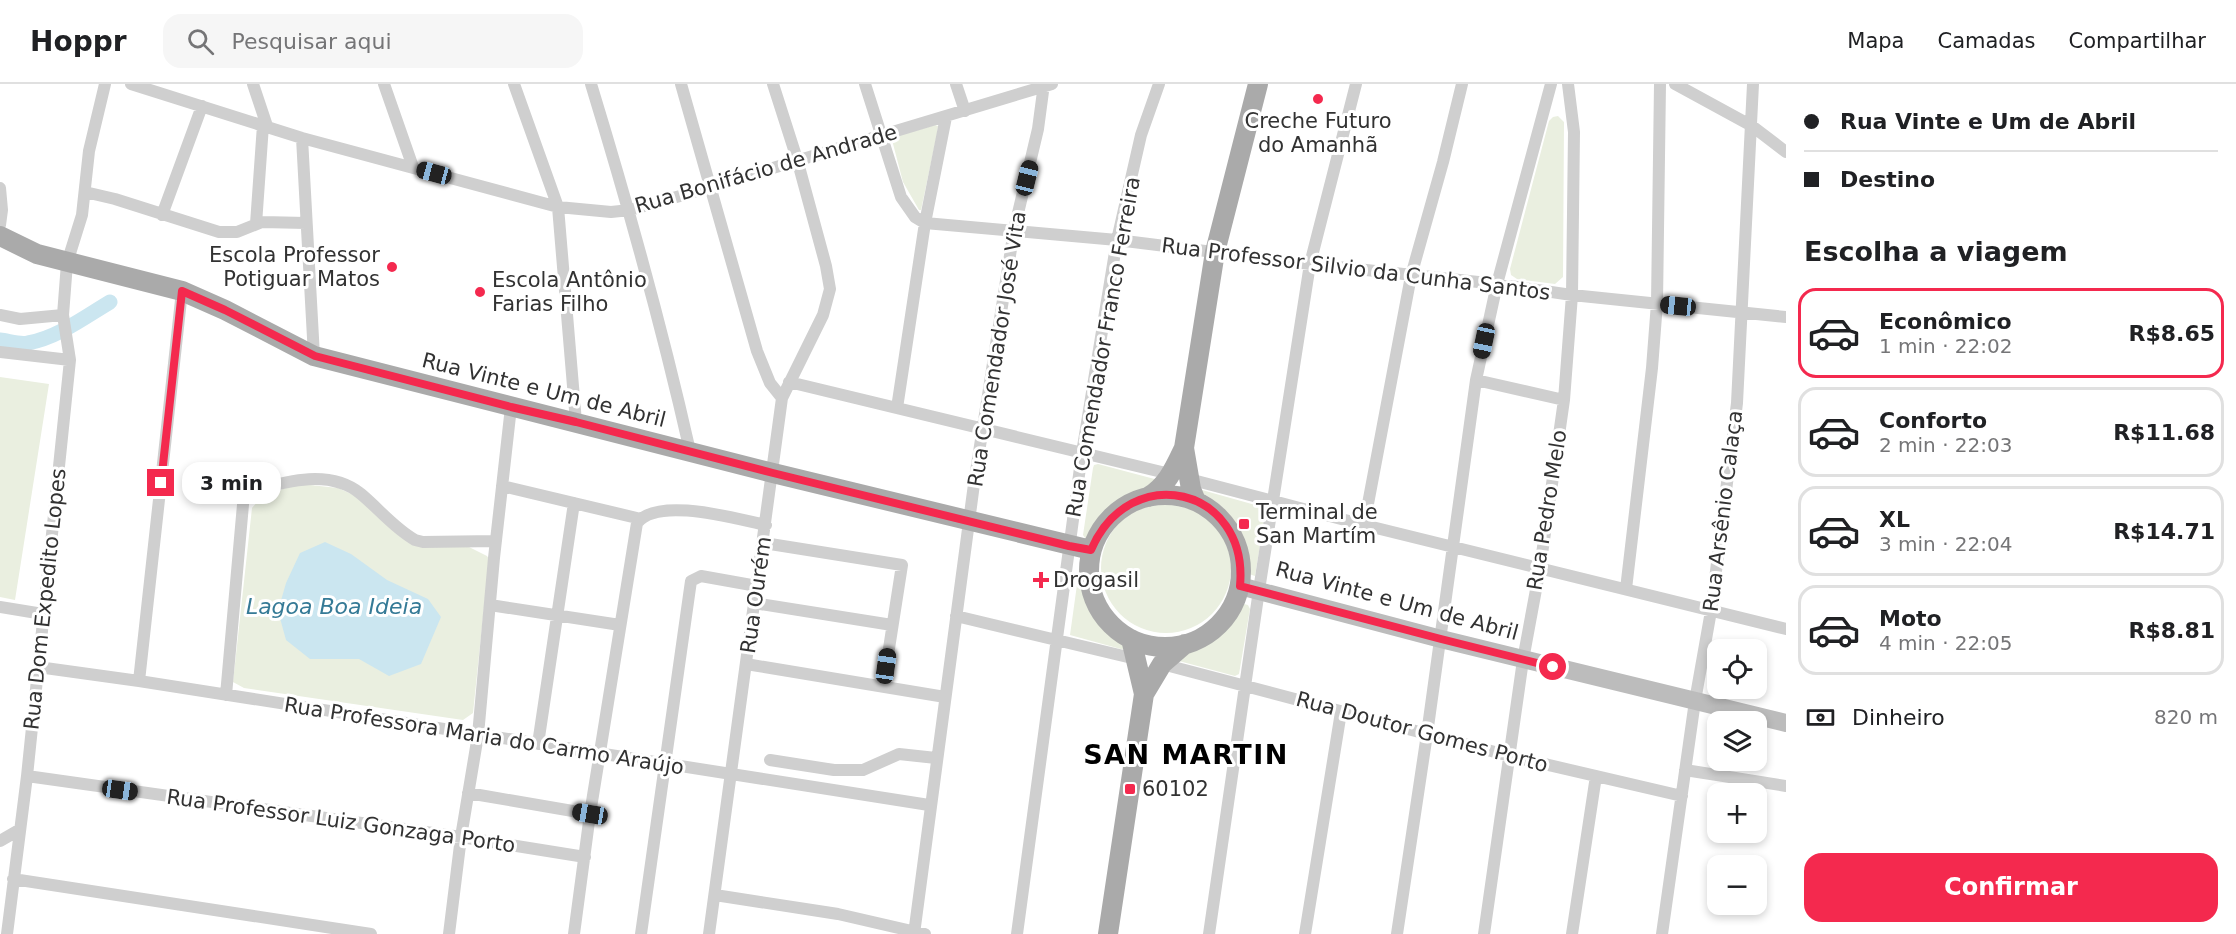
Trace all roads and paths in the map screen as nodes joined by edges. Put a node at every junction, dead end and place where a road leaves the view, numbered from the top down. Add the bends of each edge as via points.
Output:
1 (105, 84) edge
2 (131, 84) edge
3 (253, 84) edge
4 (384, 84) edge
5 (514, 84) edge
6 (591, 84) edge
7 (681, 84) edge
8 (773, 84) edge
9 (864, 84) edge
10 (956, 84) edge
11 (1159, 84) edge
12 (1258, 84) edge
13 (1356, 84) edge
14 (1462, 84) edge
15 (1551, 84) edge
16 (1568, 84) edge
17 (1660, 84) edge
18 (1675, 84) edge
19 (1753, 84) edge
20 (1047, 85) edge
21 (202, 106) junction
22 (965, 111) junction
23 (946, 117) junction
24 (265, 126) junction
25 (1752, 126) junction
26 (880, 135) junction
27 (302, 138) junction
28 (1786, 152) edge
29 (797, 159) junction
30 (413, 168) junction
31 (712, 185) junction
32 (0, 188) edge
33 (86, 192) junction
34 (558, 207) junction
35 (630, 210) junction
36 (162, 215) junction
37 (306, 223) junction
38 (925, 223) junction
39 (256, 224) junction
40 (0, 225) edge
41 (1014, 230) junction
42 (0, 236) edge
43 (1117, 240) junction
44 (1215, 252) junction
45 (68, 263) junction
46 (1310, 264) junction
47 (1411, 276) junction
48 (1497, 284) junction
49 (182, 291) junction
50 (1572, 295) junction
51 (1657, 303) junction
52 (1742, 313) junction
53 (0, 315) edge
54 (1786, 317) edge
55 (64, 318) junction
56 (0, 352) edge
57 (315, 356) junction
58 (70, 360) junction
59 (1476, 380) junction
60 (789, 382) junction
61 (782, 398) junction
62 (1564, 400) junction
63 (511, 407) junction
64 (897, 408) junction
65 (576, 422) junction
66 (982, 429) junction
67 (690, 451) junction
68 (1082, 453) junction
69 (246, 471) dead end
70 (773, 473) junction
71 (1180, 477) junction
72 (502, 486) junction
73 (244, 493) junction
74 (1148, 497) junction
75 (1196, 501) junction
76 (1273, 501) junction
77 (574, 503) junction
78 (641, 519) junction
79 (969, 521) junction
80 (766, 525) junction
81 (1364, 525) junction
82 (496, 541) junction
83 (764, 543) junction
84 (1069, 546) junction
85 (1452, 547) junction
86 (1091, 550) junction
87 (1540, 568) junction
88 (756, 586) junction
89 (1250, 588) junction
90 (1626, 589) junction
91 (754, 603) junction
92 (490, 605) junction
93 (0, 607) edge
94 (1711, 610) junction
95 (43, 614) junction
96 (557, 615) junction
97 (956, 615) junction
98 (892, 624) junction
99 (620, 625) junction
100 (1786, 629) edge
101 (1131, 639) junction
102 (1441, 639) junction
103 (1058, 641) junction
104 (1185, 644) junction
105 (1136, 659) junction
106 (1523, 660) junction
107 (746, 664) junction
108 (1162, 664) junction
109 (38, 667) junction
110 (139, 681) junction
111 (1246, 686) junction
112 (883, 687) junction
113 (1144, 694) junction
114 (226, 695) junction
115 (945, 697) junction
116 (1695, 701) junction
117 (1341, 712) junction
118 (1786, 723) edge
119 (1427, 734) junction
120 (478, 735) junction
121 (538, 744) junction
122 (601, 754) junction
123 (1510, 756) junction
124 (936, 758) junction
125 (770, 760) dead end
126 (664, 764) junction
127 (1685, 770) junction
128 (730, 775) junction
129 (27, 776) junction
130 (1596, 776) junction
131 (1786, 786) edge
132 (468, 793) junction
133 (1682, 796) junction
134 (929, 805) junction
135 (590, 814) junction
136 (19, 830) junction
137 (461, 837) junction
138 (0, 841) edge
139 (585, 857) junction
140 (13, 879) junction
141 (715, 895) junction
142 (918, 933) edge
143 (7, 934) edge
144 (371, 934) edge
145 (449, 934) edge
146 (574, 934) edge
147 (641, 934) edge
148 (709, 934) edge
149 (1017, 934) edge
150 (1108, 934) edge
151 (1209, 934) edge
152 (1305, 934) edge
153 (1397, 934) edge
154 (1484, 934) edge
155 (1572, 934) edge
156 (1662, 934) edge

1 - 33 street, Rua Dom Expedito Lopes via 89,151
2 - 21 street, Rua Bonifácio de Andrade
3 - 24 street
4 - 30 street
5 - 34 street
6 - 35 street
7 - 31 street
8 - 29 street, Rua Ourém
9 - 26 street
10 - 22 street
11 - 43 street, Rua Comendador Franco Ferreira via 1141,135
12 - 44 main road
13 - 46 street
14 - 47 street
15 - 48 street
16 - 50 street, Rua Pedro Melo via 1574,132
17 - 51 street
18 - 25 street
19 - 25 street, Rua Arsênio Calaça
20 - 22 street, Rua Bonifácio de Andrade
20 - 41 street, Rua Comendador José Vita
21 - 24 street, Rua Bonifácio de Andrade
21 - 36 street
22 - 23 street, Rua Bonifácio de Andrade
23 - 26 street, Rua Bonifácio de Andrade
23 - 38 street
24 - 27 street, Rua Bonifácio de Andrade
24 - 39 street
25 - 28 street
25 - 52 street, Rua Arsênio Calaça
26 - 29 street, Rua Bonifácio de Andrade
26 - 38 street via 904,204
27 - 30 street, Rua Bonifácio de Andrade
27 - 37 street
29 - 31 street, Rua Bonifácio de Andrade
29 - 60 street, Rua Ourém via 830,289 828,301
30 - 34 street, Rua Bonifácio de Andrade
31 - 35 street, Rua Bonifácio de Andrade
31 - 61 street via 760,359 770,383
32 - 40 street
33 - 36 street
33 - 45 street, Rua Dom Expedito Lopes
34 - 35 street, Rua Bonifácio de Andrade
34 - 65 street
35 - 67 street
36 - 39 street via 219,232 237,232
37 - 39 street
37 - 57 street
38 - 41 street, Rua Professor Silvio da Cunha Santos
38 - 64 street
41 - 43 street, Rua Professor Silvio da Cunha Santos
41 - 66 street, Rua Comendador José Vita
42 - 45 main road, Rua Vinte e Um de Abril via 37,254
43 - 44 street, Rua Professor Silvio da Cunha Santos
43 - 68 street, Rua Comendador Franco Ferreira
44 - 46 street, Rua Professor Silvio da Cunha Santos
44 - 71 main road
45 - 49 main road, Rua Vinte e Um de Abril
45 - 55 street, Rua Dom Expedito Lopes
46 - 47 street, Rua Professor Silvio da Cunha Santos
46 - 76 street
47 - 48 street, Rua Professor Silvio da Cunha Santos
47 - 81 street
48 - 50 street, Rua Professor Silvio da Cunha Santos
48 - 59 street
49 - 57 main road, Rua Vinte e Um de Abril
49 - 110 street
50 - 51 street, Rua Professor Silvio da Cunha Santos
50 - 62 street, Rua Pedro Melo
51 - 52 street, Rua Professor Silvio da Cunha Santos
51 - 90 street
52 - 54 street, Rua Professor Silvio da Cunha Santos
52 - 94 street, Rua Arsênio Calaça via 1737,403
53 - 55 street
55 - 58 street, Rua Dom Expedito Lopes
56 - 58 street
57 - 63 main road, Rua Vinte e Um de Abril
58 - 95 street, Rua Dom Expedito Lopes
59 - 62 street
59 - 85 street
60 - 61 street, Rua Ourém
60 - 64 street
61 - 70 street, Rua Ourém
62 - 87 street, Rua Pedro Melo
63 - 65 main road, Rua Vinte e Um de Abril
63 - 72 street
64 - 66 street
65 - 67 main road, Rua Vinte e Um de Abril
66 - 68 street
66 - 79 street, Rua Comendador José Vita
67 - 70 main road, Rua Vinte e Um de Abril
68 - 71 street
68 - 84 street, Rua Comendador Franco Ferreira
69 - 73 street
70 - 79 main road, Rua Vinte e Um de Abril
70 - 80 street, Rua Ourém
71 - 74 main road
71 - 75 main road
71 - 76 street
72 - 77 street
72 - 82 street
73 - 82 street via 294,480 332,482 360,493 415,540
73 - 114 street
74 - 75 main road via 1173,495
74 - 86 main road via 1122,508 1108,520
75 - 89 main road via 1224,522 1233,536
76 - 81 street
76 - 89 street
77 - 78 street
77 - 96 street
78 - 80 street via 670,510
78 - 99 street via 635,532
79 - 84 main road, Rua Vinte e Um de Abril
79 - 97 street, Rua Comendador José Vita
80 - 83 street, Rua Ourém
81 - 85 street
82 - 92 street
83 - 88 street, Rua Ourém
83 - 98 street via 902,565
84 - 86 main road, Rua Vinte e Um de Abril
84 - 103 street, Rua Comendador Franco Ferreira
85 - 87 street
85 - 102 street
86 - 101 main road via 1090,585 1095,602 1110,623
87 - 90 street
87 - 106 street, Rua Pedro Melo
88 - 91 street, Rua Ourém
88 - 126 street via 701,576 691,581
89 - 102 street, Rua Vinte e Um de Abril
89 - 104 main road via 1215,629
89 - 111 street
90 - 94 street
91 - 98 street
91 - 107 street, Rua Ourém
92 - 96 street
92 - 120 street
93 - 95 street
94 - 100 street
94 - 116 street, Rua Arsênio Calaça
95 - 109 street, Rua Dom Expedito Lopes
96 - 99 street
96 - 121 street
97 - 103 street
97 - 115 street, Rua Comendador José Vita
98 - 112 street
99 - 122 street
101 - 104 main road via 1157,646
101 - 105 main road
102 - 106 street, Rua Vinte e Um de Abril
102 - 119 street
103 - 105 street
103 - 149 street, Rua Comendador Franco Ferreira
104 - 108 main road
105 - 113 main road
106 - 116 street, Rua Vinte e Um de Abril
106 - 123 street, Rua Pedro Melo
107 - 112 street
107 - 128 street, Rua Ourém
108 - 111 street, Rua Doutor Gomes Porto
108 - 113 main road
109 - 110 street, Rua Professora Maria do Carmo Araújo
109 - 129 street, Rua Dom Expedito Lopes
110 - 114 street, Rua Professora Maria do Carmo Araújo
111 - 117 street, Rua Doutor Gomes Porto
111 - 151 street
112 - 115 street
113 - 150 main road
114 - 120 street, Rua Professora Maria do Carmo Araújo
115 - 124 street, Rua Comendador José Vita
116 - 118 street, Rua Vinte e Um de Abril
116 - 127 street, Rua Arsênio Calaça
117 - 119 street, Rua Doutor Gomes Porto
117 - 152 street
119 - 123 street, Rua Doutor Gomes Porto
119 - 153 street
120 - 121 street, Rua Professora Maria do Carmo Araújo
120 - 132 street
121 - 122 street, Rua Professora Maria do Carmo Araújo
122 - 126 street, Rua Professora Maria do Carmo Araújo
122 - 135 street
123 - 130 street, Rua Doutor Gomes Porto
123 - 154 street, Rua Pedro Melo
124 - 125 street via 899,754 863,770 834,771
124 - 134 street, Rua Comendador José Vita
126 - 128 street, Rua Professora Maria do Carmo Araújo
126 - 147 street
127 - 131 street
127 - 133 street, Rua Arsênio Calaça
128 - 134 street, Rua Professora Maria do Carmo Araújo
128 - 141 street, Rua Ourém
129 - 136 street, Rua Dom Expedito Lopes
129 - 137 street, Rua Professor Luiz Gonzaga Porto
130 - 133 street, Rua Doutor Gomes Porto
130 - 155 street
132 - 135 street
132 - 137 street
133 - 156 street, Rua Arsênio Calaça
134 - 142 street, Rua Comendador José Vita
135 - 139 street
136 - 138 street
136 - 140 street, Rua Dom Expedito Lopes
137 - 139 street, Rua Professor Luiz Gonzaga Porto
137 - 145 street
139 - 146 street
140 - 143 street, Rua Dom Expedito Lopes
140 - 144 street
141 - 142 street via 838,914
141 - 148 street, Rua Ourém

